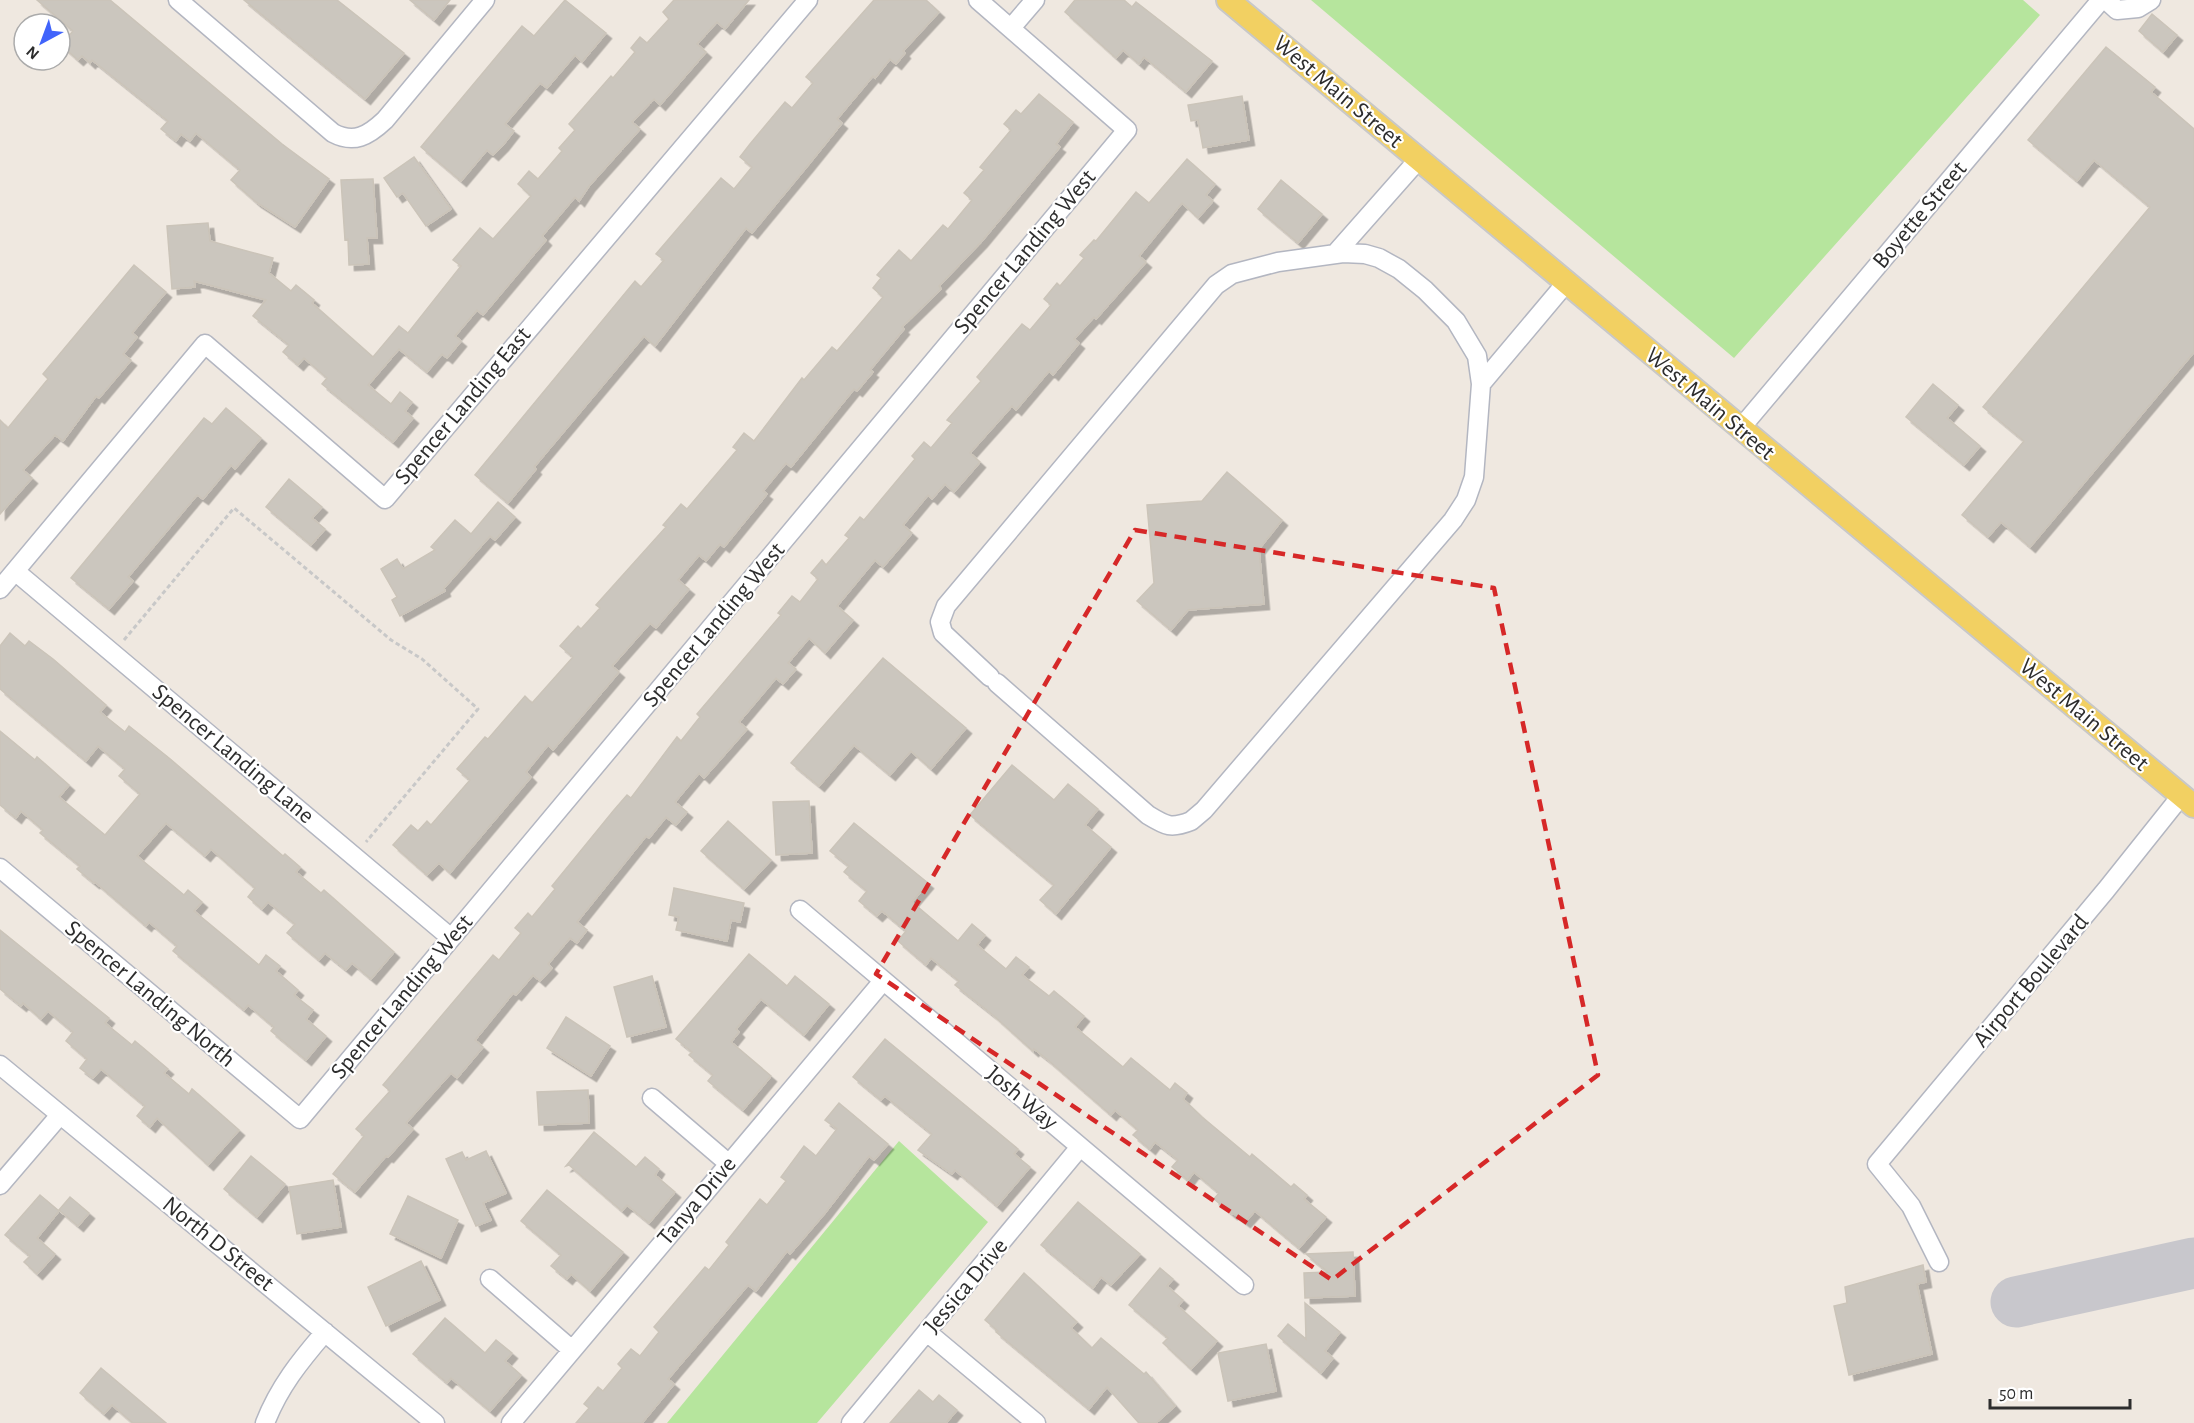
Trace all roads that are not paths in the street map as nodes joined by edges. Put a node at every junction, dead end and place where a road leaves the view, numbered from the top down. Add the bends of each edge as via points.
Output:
1 (178, 0) edge
2 (485, 0) edge
3 (808, 0) edge
4 (978, 0) edge
5 (1035, 0) edge
6 (1228, 0) edge
7 (2101, 0) edge
8 (2106, 0) edge
9 (2151, 0) edge
10 (1011, 28) junction
11 (1418, 160) junction
12 (1335, 254) junction
13 (1566, 284) junction
14 (1481, 384) junction
15 (1740, 429) junction
16 (15, 571) junction
17 (0, 589) edge
18 (2188, 801) edge
19 (0, 868) edge
20 (800, 910) dead end
21 (451, 938) junction
22 (883, 981) junction
23 (0, 1065) edge
24 (652, 1098) dead end
25 (60, 1114) junction
26 (300, 1119) joint
27 (1080, 1147) junction
28 (728, 1163) junction
29 (0, 1185) edge
30 (1939, 1262) dead end
31 (490, 1279) dead end
32 (1244, 1285) dead end
33 (325, 1332) junction
34 (927, 1332) junction
35 (572, 1350) junction
36 (265, 1423) edge
37 (435, 1423) edge
38 (511, 1423) edge
39 (851, 1423) edge
40 (1036, 1423) edge

1 - 2 street via 342,138 360,138 385,120
3 - 16 street, Spencer Landing East via 385,499 205,344
4 - 10 street
5 - 10 street
6 - 11 main road, West Main Street
7 - 15 street, Boyette Street
8 - 9 street via 2118,10 2138,8
10 - 21 street, Spencer Landing West via 1127,130
11 - 12 street
11 - 13 main road, West Main Street
12 - 14 street via 1379,258 1399,268 1425,290 1467,338 1477,356
12 - 14 street via 1248,268 1216,285 946,606 940,622 943,633 1148,815 1177,827 1191,821 1453,520 1474,477
13 - 14 street
13 - 15 main road, West Main Street
15 - 18 main road, West Main Street
16 - 17 street, Spencer Landing East
16 - 21 street, Spencer Landing Lane
18 - 30 street, Airport Boulevard via 2106,890 1877,1164 1911,1206
19 - 26 street, Spencer Landing North
20 - 22 street, Josh Way
21 - 26 street, Spencer Landing West
22 - 27 street, Josh Way
22 - 28 street, Tanya Drive
23 - 25 street, North D Street
24 - 28 street
25 - 29 street
25 - 33 street, North D Street
27 - 32 street, Josh Way
27 - 34 street, Jessica Drive
28 - 35 street, Tanya Drive
31 - 35 street
33 - 36 street via 289,1374
33 - 37 street, North D Street
34 - 39 street, Jessica Drive
34 - 40 street
35 - 38 street, Tanya Drive

